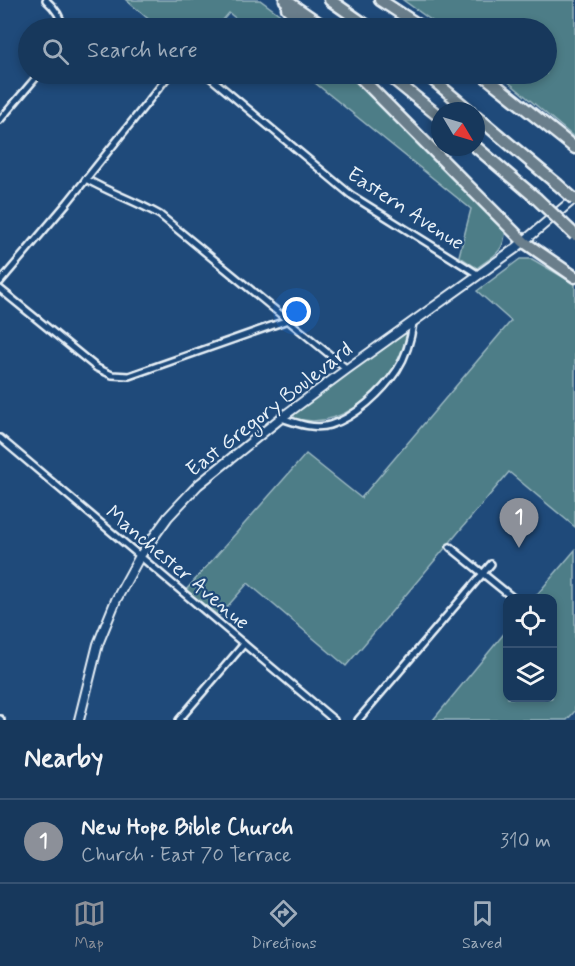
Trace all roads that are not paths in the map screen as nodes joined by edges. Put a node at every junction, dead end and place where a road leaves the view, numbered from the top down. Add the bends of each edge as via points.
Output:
1 (46, 0) edge
2 (278, 0) edge
3 (285, 0) edge
4 (330, 0) edge
5 (380, 0) edge
6 (60, 18) edge
7 (298, 18) edge
8 (311, 18) edge
9 (356, 18) edge
10 (408, 18) edge
11 (31, 84) edge
12 (162, 84) edge
13 (218, 84) edge
14 (367, 84) edge
15 (399, 84) edge
16 (438, 84) edge
17 (495, 84) edge
18 (459, 102) edge
19 (431, 110) edge
20 (0, 120) edge
21 (485, 124) edge
22 (575, 148) edge
23 (485, 155) edge
24 (86, 179) junction
25 (575, 199) edge
26 (575, 235) edge
27 (524, 242) junction
28 (479, 275) junction
29 (575, 277) edge
30 (0, 282) edge
31 (0, 289) edge
32 (288, 320) junction
33 (413, 323) junction
34 (347, 369) junction
35 (281, 418) junction
36 (0, 438) edge
37 (450, 547) dead end
38 (140, 556) junction
39 (492, 564) dead end
40 (483, 574) junction
41 (508, 594) edge
42 (244, 644) junction
43 (79, 720) edge
44 (179, 720) edge
45 (334, 720) edge
46 (358, 720) edge

1 - 6 street
2 - 7 highway
3 - 8 highway
4 - 9 highway
5 - 10 highway
11 - 20 street
12 - 24 street
13 - 28 street, Eastern Avenue via 351,195
14 - 27 highway
15 - 19 highway
16 - 18 highway
17 - 22 highway
21 - 25 highway, bridge
23 - 26 highway, bridge
24 - 30 street
24 - 32 street via 160,215
25 - 27 main road, East Gregory Boulevard
27 - 28 main road, East Gregory Boulevard
27 - 29 highway
28 - 33 main road, East Gregory Boulevard
31 - 32 street via 97,368 112,375 129,376
32 - 34 street
33 - 34 main road, East Gregory Boulevard
33 - 35 street via 411,339 397,371 357,412 329,426 308,426
34 - 35 main road, East Gregory Boulevard
35 - 38 main road, East Gregory Boulevard via 198,485
36 - 38 street, Manchester Avenue
37 - 40 street
38 - 42 street, Manchester Avenue
38 - 43 main road, East Gregory Boulevard via 98,644
39 - 40 street
40 - 41 street
40 - 46 street
42 - 44 street
42 - 45 street, Manchester Avenue

